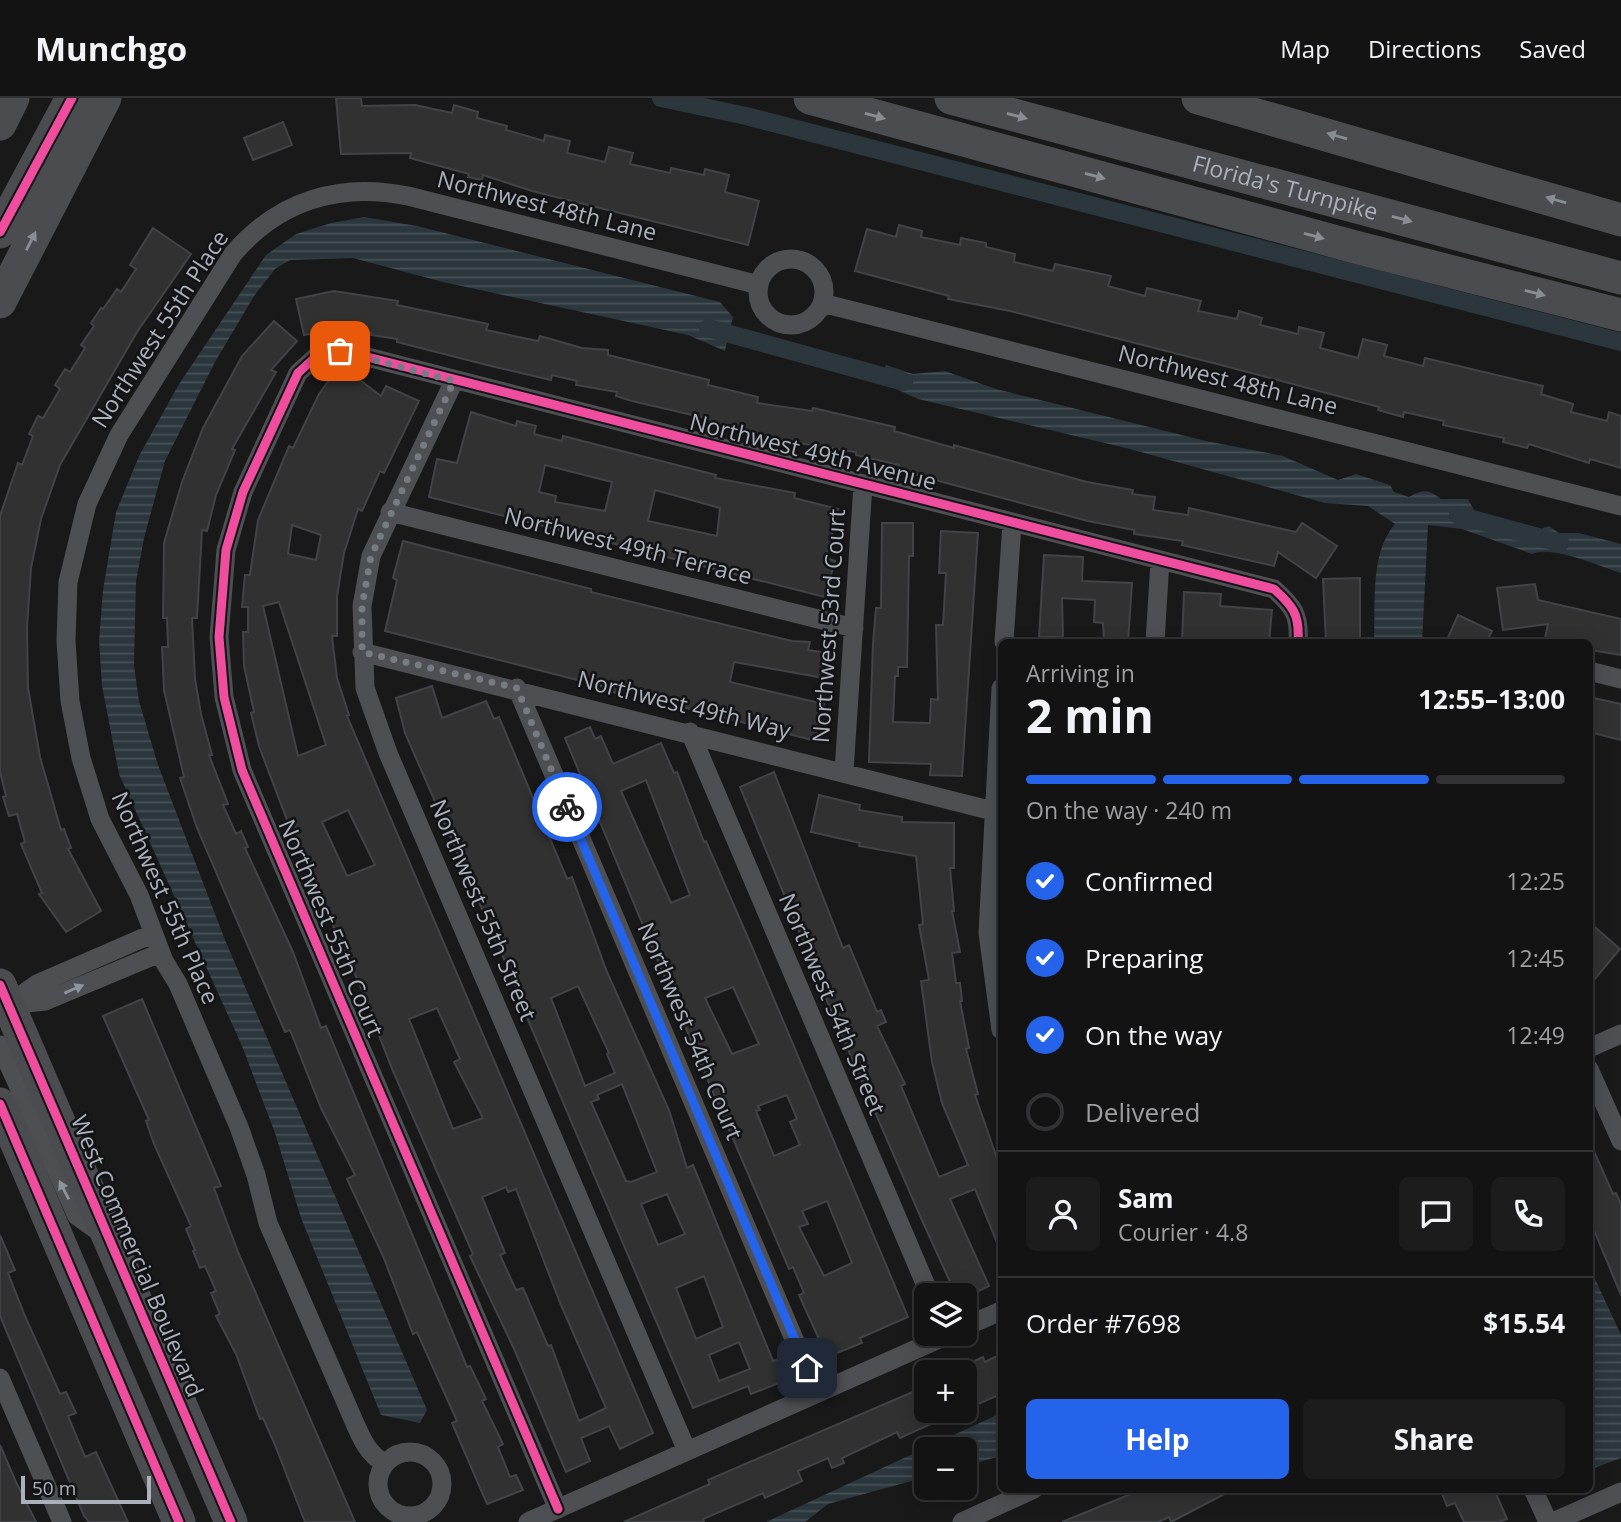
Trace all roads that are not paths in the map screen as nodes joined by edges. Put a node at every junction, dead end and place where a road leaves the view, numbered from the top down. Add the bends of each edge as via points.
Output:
1 (13, 98) edge
2 (72, 98) edge
3 (105, 98) edge
4 (810, 98) edge
5 (951, 98) edge
6 (1199, 98) edge
7 (1242, 105) edge
8 (0, 124) edge
9 (322, 196) joint
10 (1621, 220) edge
11 (0, 232) edge
12 (1621, 278) edge
13 (759, 285) junction
14 (0, 302) edge
15 (822, 303) junction
16 (1621, 315) edge
17 (319, 354) joint
18 (454, 381) junction
19 (863, 485) junction
20 (1621, 506) edge
21 (390, 512) junction
22 (1012, 523) junction
23 (1160, 561) junction
24 (854, 628) junction
25 (1004, 639) edge
26 (1155, 639) edge
27 (1298, 639) edge
28 (362, 652) junction
29 (1593, 672) edge
30 (1621, 679) edge
31 (517, 688) junction
32 (690, 732) junction
33 (998, 734) edge
34 (844, 771) junction
35 (993, 811) junction
36 (152, 934) junction
37 (160, 953) junction
38 (3, 996) edge
39 (998, 1008) edge
40 (1621, 1034) edge
41 (0, 1045) edge
42 (1593, 1046) edge
43 (1593, 1078) edge
44 (0, 1104) edge
45 (1621, 1140) edge
46 (108, 1239) junction
47 (925, 1283) edge
48 (998, 1312) edge
49 (977, 1321) edge
50 (921, 1346) edge
51 (0, 1378) edge
52 (817, 1393) junction
53 (687, 1451) junction
54 (384, 1463) dead end
55 (1621, 1492) edge
56 (1025, 1493) edge
57 (1535, 1493) edge
58 (558, 1509) junction
59 (62, 1522) edge
60 (179, 1522) edge
61 (231, 1522) edge
62 (528, 1522) edge
63 (962, 1522) edge
64 (1551, 1522) edge

1 - 8 highway
2 - 11 highway
14 -> 3 highway
4 -> 16 highway
5 -> 12 highway, Florida's Turnpike
6 - 7 highway
10 -> 7 highway
9 - 13 street, Northwest 48th Lane via 365,190 408,196
9 - 36 street, Northwest 55th Place via 265,223 228,263 119,435 87,504 74,551 66,641 74,730 100,819 139,895
13 - 15 street via 765,313 782,324 811,319
13 - 15 street via 779,261 800,260 822,281
15 - 20 street, Northwest 48th Lane
17 - 18 street, Northwest 49th Avenue via 340,351
17 - 58 street, Northwest 55th Court via 298,373 243,492 226,550 219,636 223,697 242,769
18 - 19 street, Northwest 49th Avenue
18 - 21 street, Northwest 55th Street
19 - 22 street, Northwest 49th Avenue
19 - 24 street, Northwest 53rd Court
21 - 24 street, Northwest 49th Terrace
21 - 28 street, Northwest 55th Street via 371,556 362,606
22 - 23 street, Northwest 49th Avenue
22 - 25 street
23 - 26 street
23 - 27 street, Northwest 49th Avenue via 1274,589 1292,606
24 - 34 street, Northwest 53rd Court
28 - 31 street, Northwest 49th Way
28 - 53 street, Northwest 55th Street via 365,688 388,753
29 - 30 street
31 - 32 street, Northwest 49th Way
31 - 52 street, Northwest 54th Court
32 - 34 street, Northwest 49th Way
32 - 47 street, Northwest 54th Street
33 - 35 street
34 - 35 street, Northwest 49th Way
35 - 39 street via 988,933
36 - 37 street, Northwest 55th Place
36 - 38 street
38 -> 37 street via 46,1001
37 - 54 street, Northwest 55th Place via 178,984 239,1127 268,1223 353,1419 365,1445
38 - 46 highway, West Commercial Boulevard
40 - 42 street
46 -> 41 street, West Commercial Boulevard via 77,1216
43 - 45 street
44 - 60 highway
46 - 61 highway, West Commercial Boulevard
48 - 49 street
50 - 52 street
51 - 59 street
52 - 53 street
53 - 58 street
55 - 64 street
56 - 63 street
57 - 64 street
58 - 62 street

